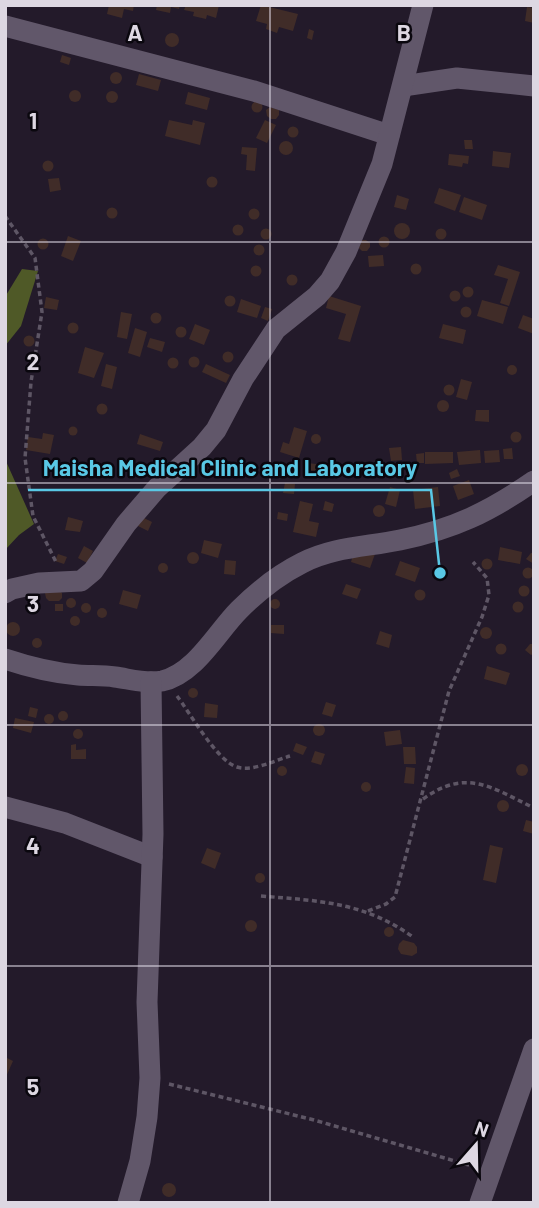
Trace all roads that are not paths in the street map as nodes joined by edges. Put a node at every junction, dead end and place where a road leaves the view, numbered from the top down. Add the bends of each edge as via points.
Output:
1 (423, 5) edge
2 (5, 26) edge
3 (403, 86) junction
4 (534, 86) edge
5 (389, 135) junction
6 (534, 481) edge
7 (5, 593) edge
8 (5, 659) edge
9 (158, 681) junction
10 (5, 807) edge
11 (152, 857) junction
12 (534, 1049) edge
13 (128, 1203) edge
14 (480, 1203) edge

1 - 3 street
2 - 5 street via 254,91
3 - 4 street via 457,78
3 - 5 street
5 - 7 street via 364,212 330,281 276,329 216,430 141,506 81,581 39,583
6 - 9 street via 507,501 433,533 341,548 304,562 268,583 192,663
8 - 9 street via 77,675
9 - 11 street
10 - 11 street via 65,823
11 - 13 street via 147,1002 150,1078 142,1150
12 - 14 street

